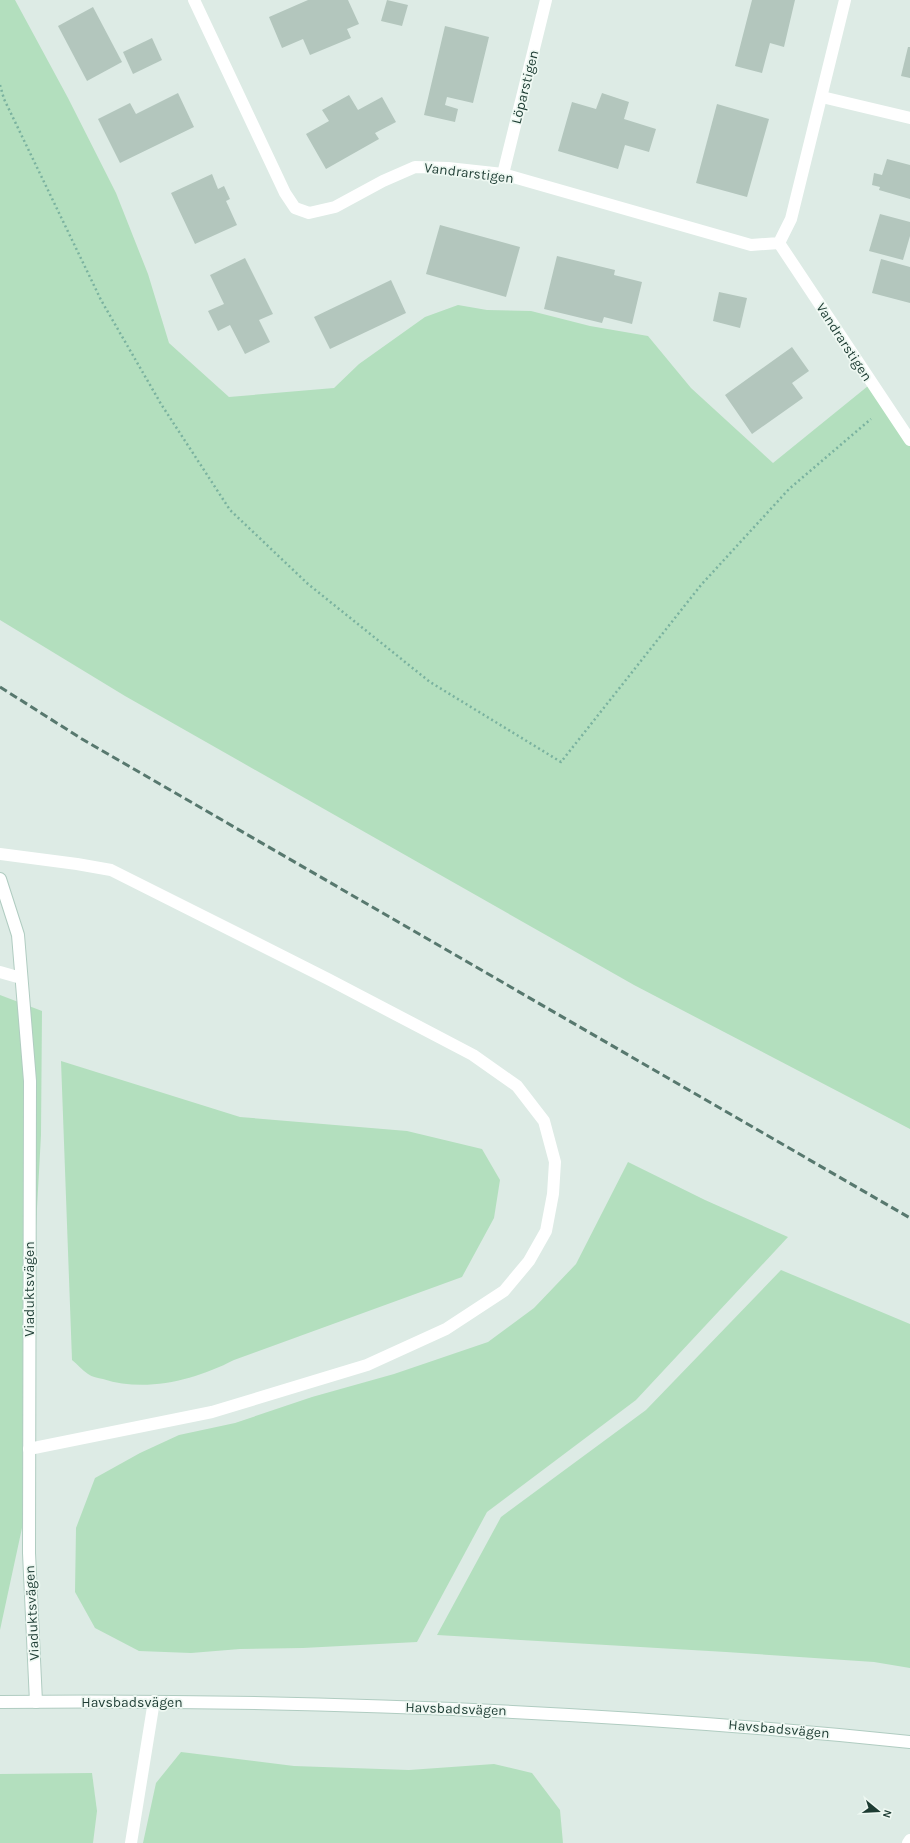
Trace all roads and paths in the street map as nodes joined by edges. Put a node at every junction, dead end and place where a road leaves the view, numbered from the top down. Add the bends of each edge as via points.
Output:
1 (194, 0) edge
2 (546, 0) edge
3 (845, 0) edge
4 (0, 85) edge
5 (822, 97) junction
6 (910, 118) edge
7 (503, 174) junction
8 (779, 243) junction
9 (886, 405) junction
10 (910, 440) edge
11 (0, 854) edge
12 (0, 879) edge
13 (0, 972) edge
14 (21, 978) junction
15 (29, 1450) junction
16 (154, 1701) junction
17 (0, 1702) edge
18 (36, 1702) junction
19 (910, 1742) edge
20 (910, 1840) edge
21 (131, 1843) edge
22 (908, 1843) edge

1 - 7 street, Vandrarstigen via 285,193 295,208 309,213 335,207 415,167
2 - 7 street, Löparstigen
3 - 5 street
4 - 9 path via 4,99 101,300 161,404 230,510 308,584 430,682 561,762 701,585 789,489
5 - 6 street
5 - 8 street via 791,219
7 - 8 street, Vandrarstigen via 739,243
8 - 9 street, Vandrarstigen
9 - 10 street, Vandrarstigen
11 - 15 street via 111,870 473,1055 517,1086 544,1121 554,1162 553,1194 546,1231 529,1261 504,1291 446,1329 367,1365 212,1412
12 - 14 street, Viaduktsvägen via 18,935
13 - 14 street
14 - 15 street, Viaduktsvägen via 30,1081
15 - 18 street, Viaduktsvägen via 29,1553
16 - 18 street, Havsbadsvägen
16 - 19 street, Havsbadsvägen via 372,1705 570,1714 778,1728
16 - 21 street
17 - 18 street, Havsbadsvägen
20 - 22 street

